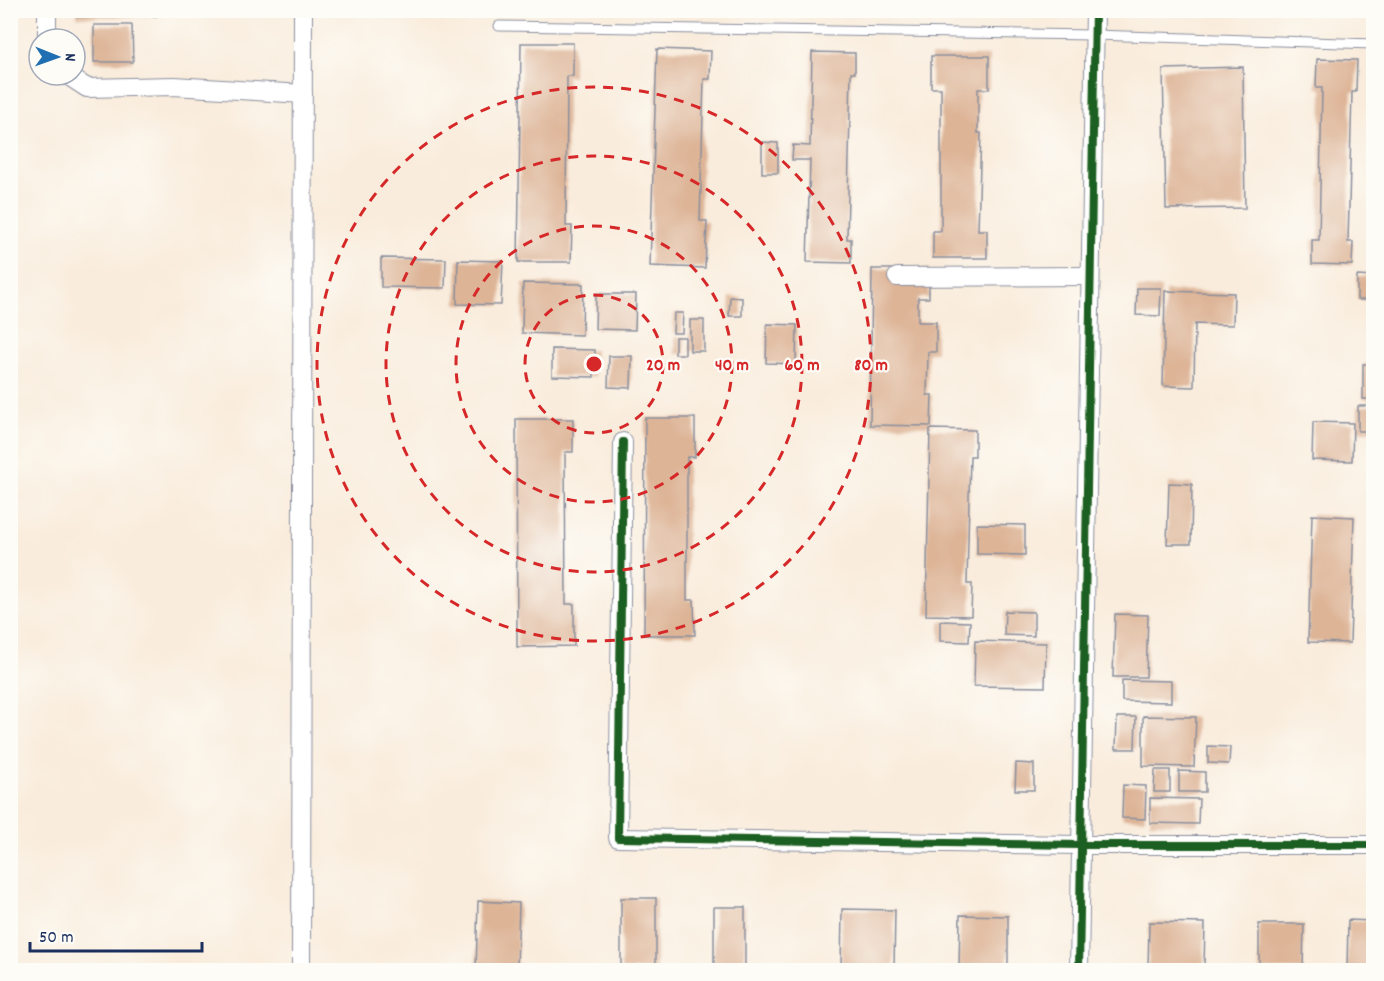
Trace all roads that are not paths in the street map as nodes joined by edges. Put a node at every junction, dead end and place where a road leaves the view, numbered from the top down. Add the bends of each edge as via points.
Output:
1 (47, 10) edge
2 (303, 10) edge
3 (1095, 10) edge
4 (499, 26) dead end
5 (47, 27) edge
6 (1094, 35) junction
7 (1374, 44) edge
8 (85, 87) edge
9 (303, 94) junction
10 (1090, 276) junction
11 (897, 277) dead end
12 (623, 442) dead end
13 (1374, 844) edge
14 (1081, 845) junction
15 (301, 970) edge
16 (1079, 970) edge

1 - 5 street
2 - 9 street
3 - 6 street
4 - 6 lane
6 - 7 lane
6 - 10 street
8 - 9 street via 174,86
9 - 15 street
10 - 11 street
10 - 14 street
12 - 14 street via 618,838
13 - 14 street
14 - 16 street

